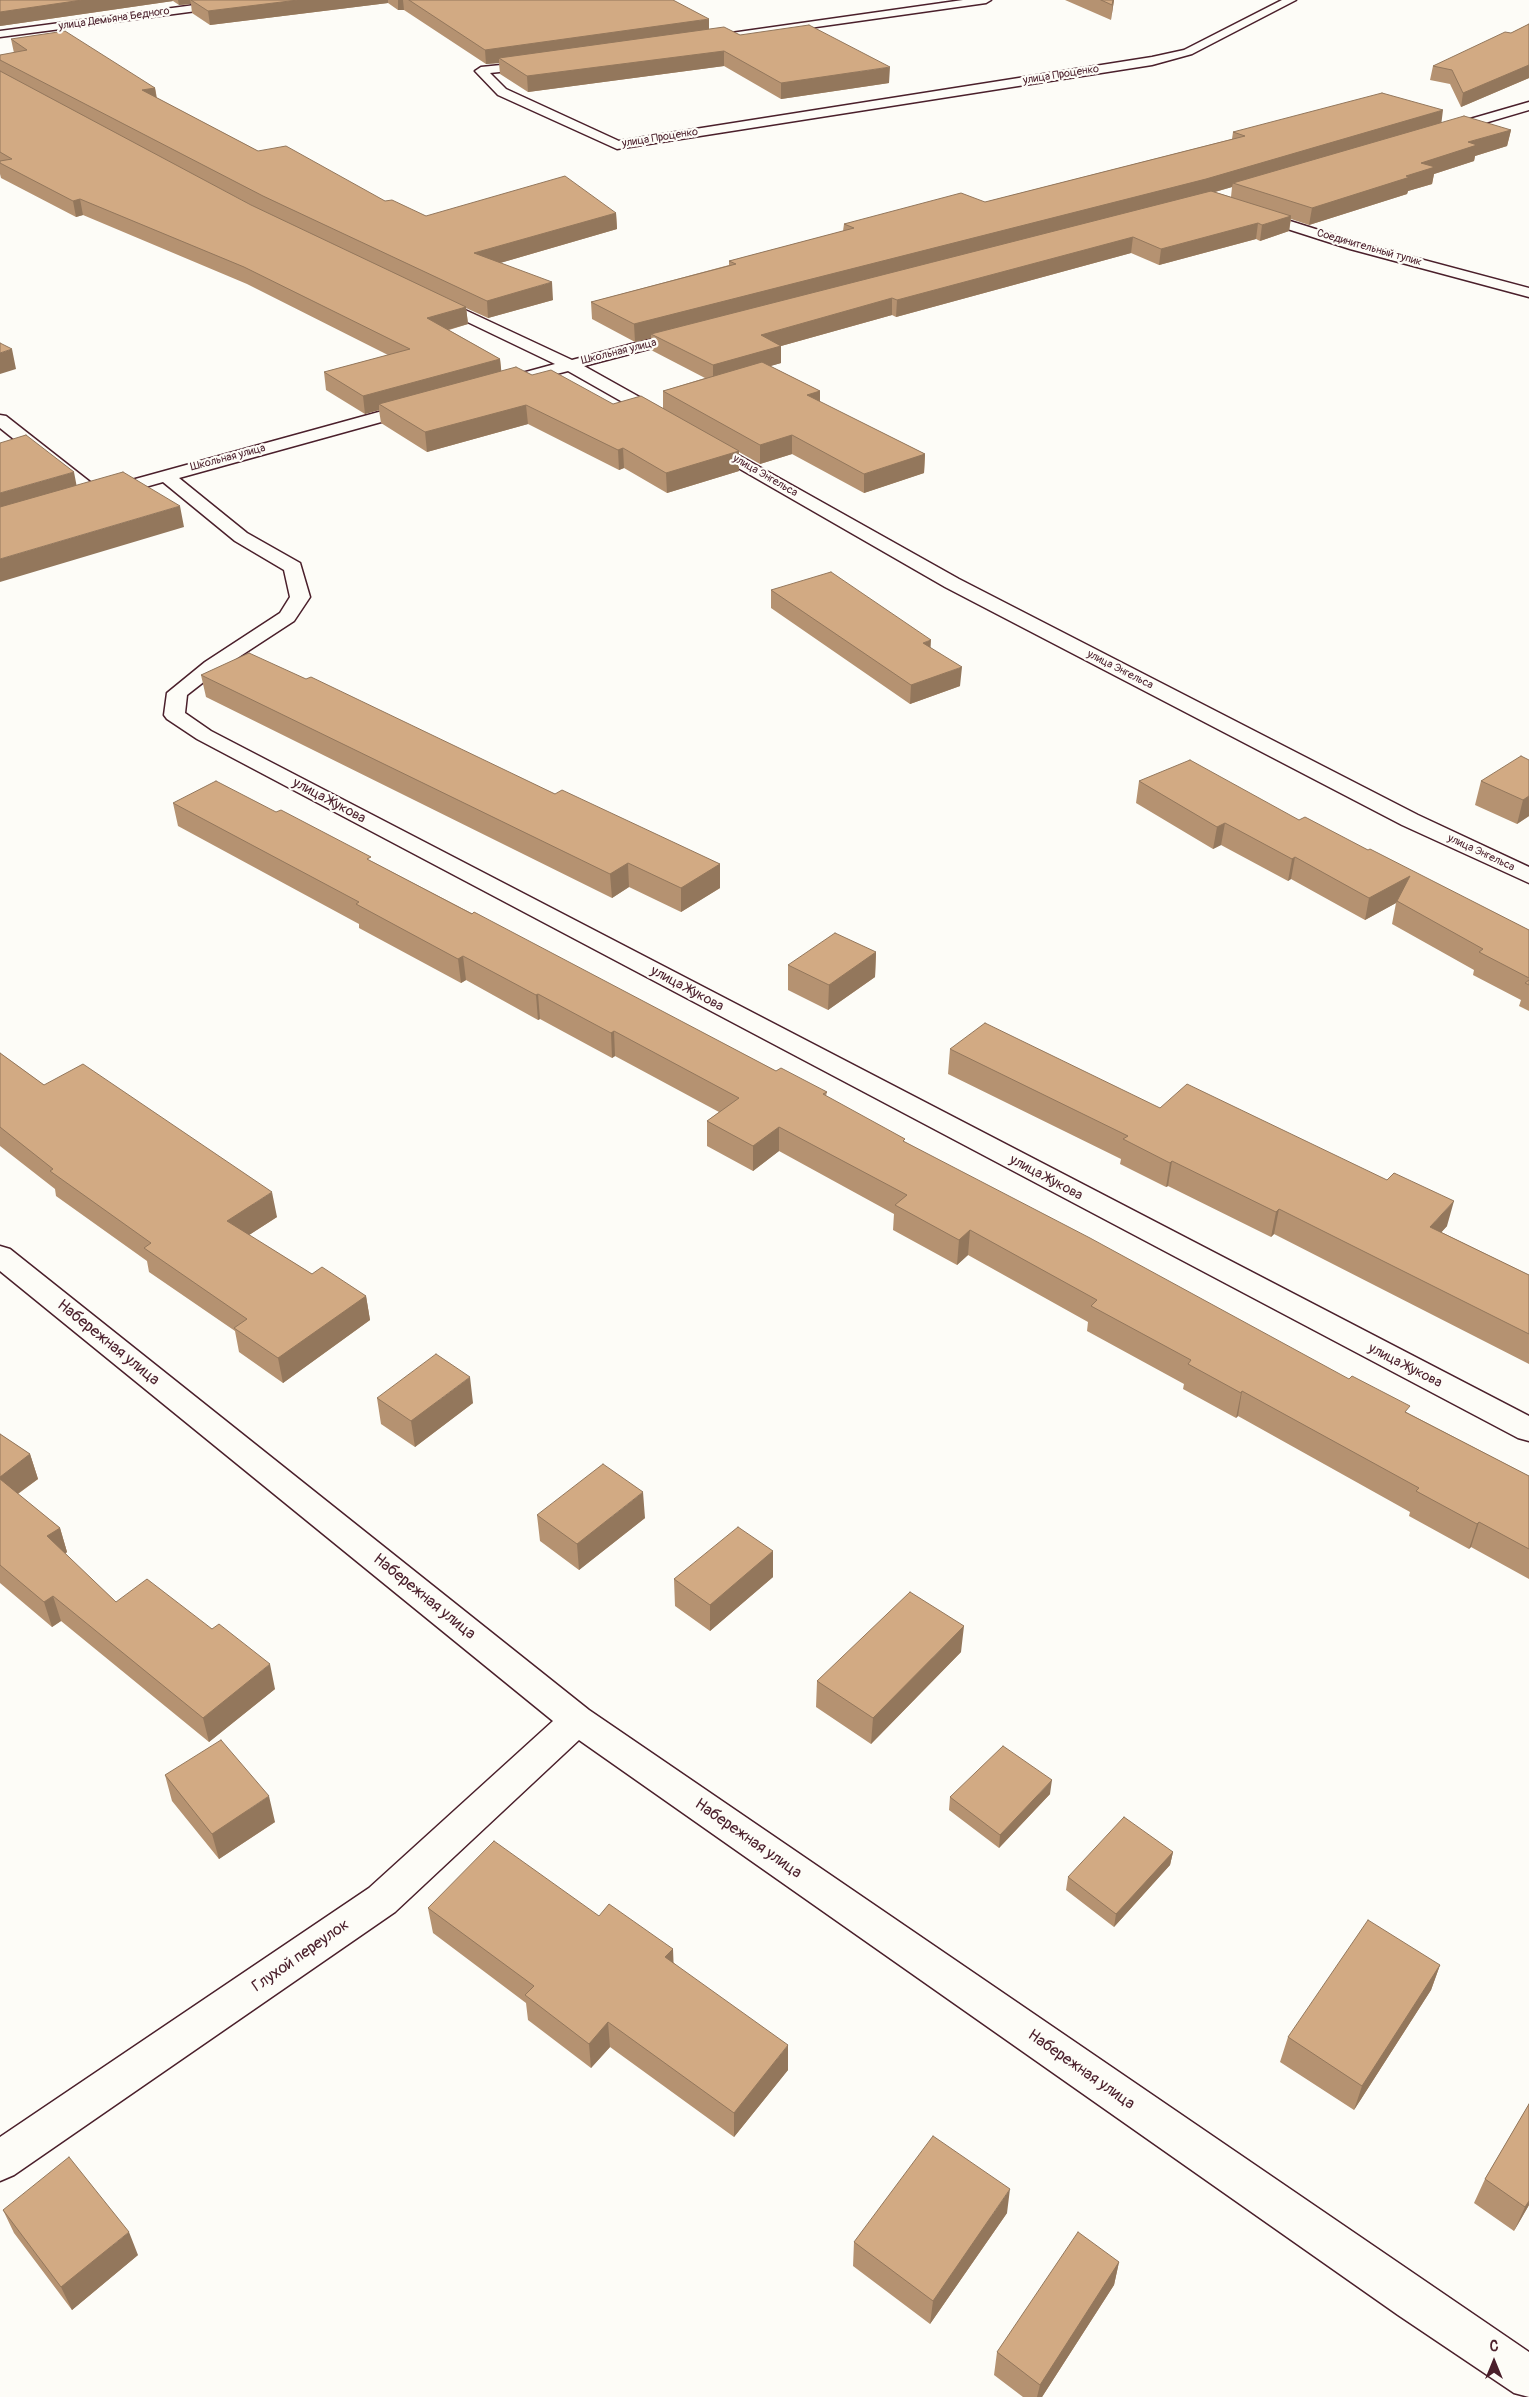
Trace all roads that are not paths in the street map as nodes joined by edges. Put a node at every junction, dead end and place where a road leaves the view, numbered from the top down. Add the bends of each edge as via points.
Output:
1 (252, 0) edge
2 (257, 0) edge
3 (986, 0) edge
4 (1291, 0) edge
5 (0, 34) edge
6 (695, 41) edge
7 (549, 62) edge
8 (1529, 106) edge
9 (1426, 136) edge
10 (1238, 208) edge
11 (419, 293) edge
12 (1529, 293) edge
13 (704, 330) edge
14 (570, 365) junction
15 (476, 390) edge
16 (429, 403) edge
17 (0, 420) edge
18 (674, 424) edge
19 (692, 434) edge
20 (165, 475) junction
21 (96, 496) junction
22 (77, 501) edge
23 (1529, 876) edge
24 (0, 1256) edge
25 (1529, 1430) edge
26 (577, 1720) junction
27 (0, 2160) edge
28 (1529, 2378) edge

1 - 2 street, улица Демьяна Бедного
1 - 5 street, улица Демьяна Бедного
3 - 6 street
4 - 7 street, улица Проценко via 1188,52 1152,61 616,144 502,92 481,72
8 - 9 street
10 - 12 street, Соединительный тупик via 1355,246
11 - 14 street
13 - 14 street, Школьная улица
14 - 15 street, Школьная улица
14 - 18 street
16 - 20 street, Школьная улица
17 - 21 street
19 - 23 street, улица Энгельса via 952,583 1410,820
20 - 21 street, Школьная улица
20 - 25 street, улица Жукова via 241,537 293,567 300,597 287,617 177,693 174,715 257,763
21 - 22 street, Школьная улица
24 - 26 street, Набережная улица
26 - 27 street, Глухой переулок via 382,1900
26 - 28 street, Набережная улица

